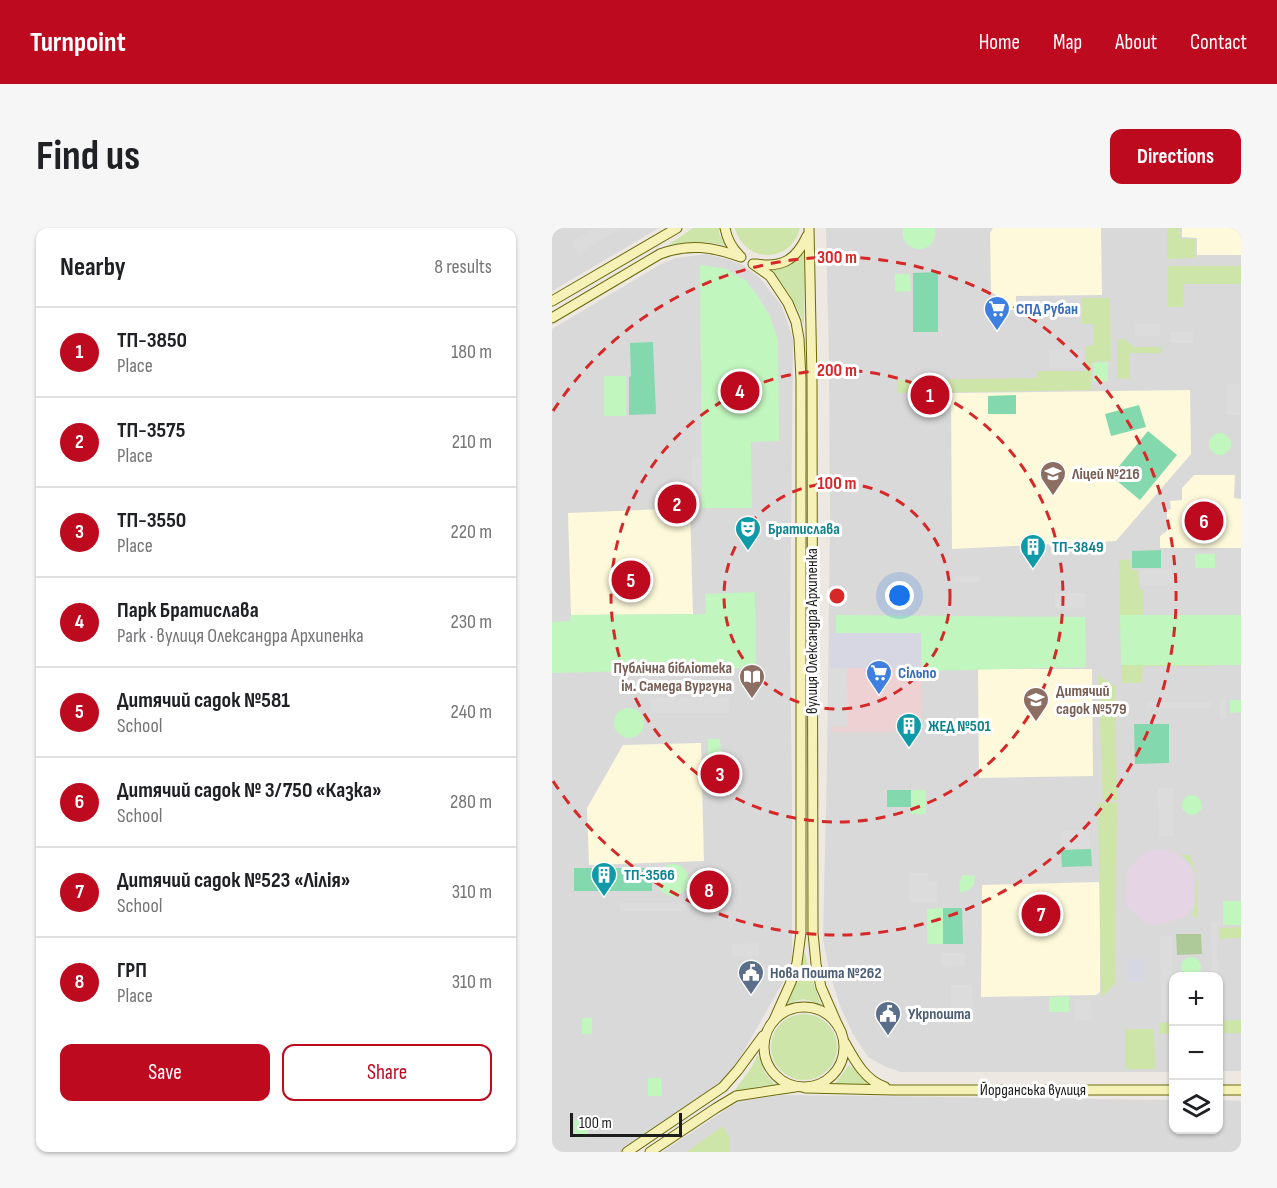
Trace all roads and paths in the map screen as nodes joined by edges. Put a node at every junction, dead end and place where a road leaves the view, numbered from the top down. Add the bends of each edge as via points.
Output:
1 (677, 228) edge
2 (725, 228) edge
3 (809, 230) edge
4 (741, 257) junction
5 (753, 264) junction
6 (552, 302) edge
7 (552, 318) edge
8 (774, 1020) junction
9 (838, 1026) junction
10 (766, 1032) junction
11 (843, 1039) junction
12 (801, 1087) junction
13 (893, 1090) junction
14 (1169, 1090) edge
15 (1223, 1090) edge
16 (1241, 1090) edge
17 (627, 1152) edge
18 (650, 1152) edge

1 - 6 main road
2 - 4 main road via 732,248
3 - 5 main road via 802,246 782,263
3 - 9 main road, вулиця Олександра Архипенка via 813,933 821,987
4 - 5 main road, вулиця Олександра Архипенка
4 - 7 main road via 707,248 674,249
5 - 8 main road, вулиця Олександра Архипенка via 770,276 796,322 801,379 801,932 797,963
8 - 9 main road via 789,1010 807,1007 825,1013
8 - 10 main road
9 - 11 main road
10 - 12 main road via 763,1048 771,1071 783,1082
10 - 17 main road via 723,1087
11 - 12 main road via 842,1060 835,1072 825,1082
11 - 13 main road, Йорданська вулиця via 863,1072 876,1084
12 - 13 main road, Йорданська вулиця
12 - 18 main road, Йорданська вулиця via 736,1096
13 - 14 main road, Йорданська вулиця
15 - 16 main road

